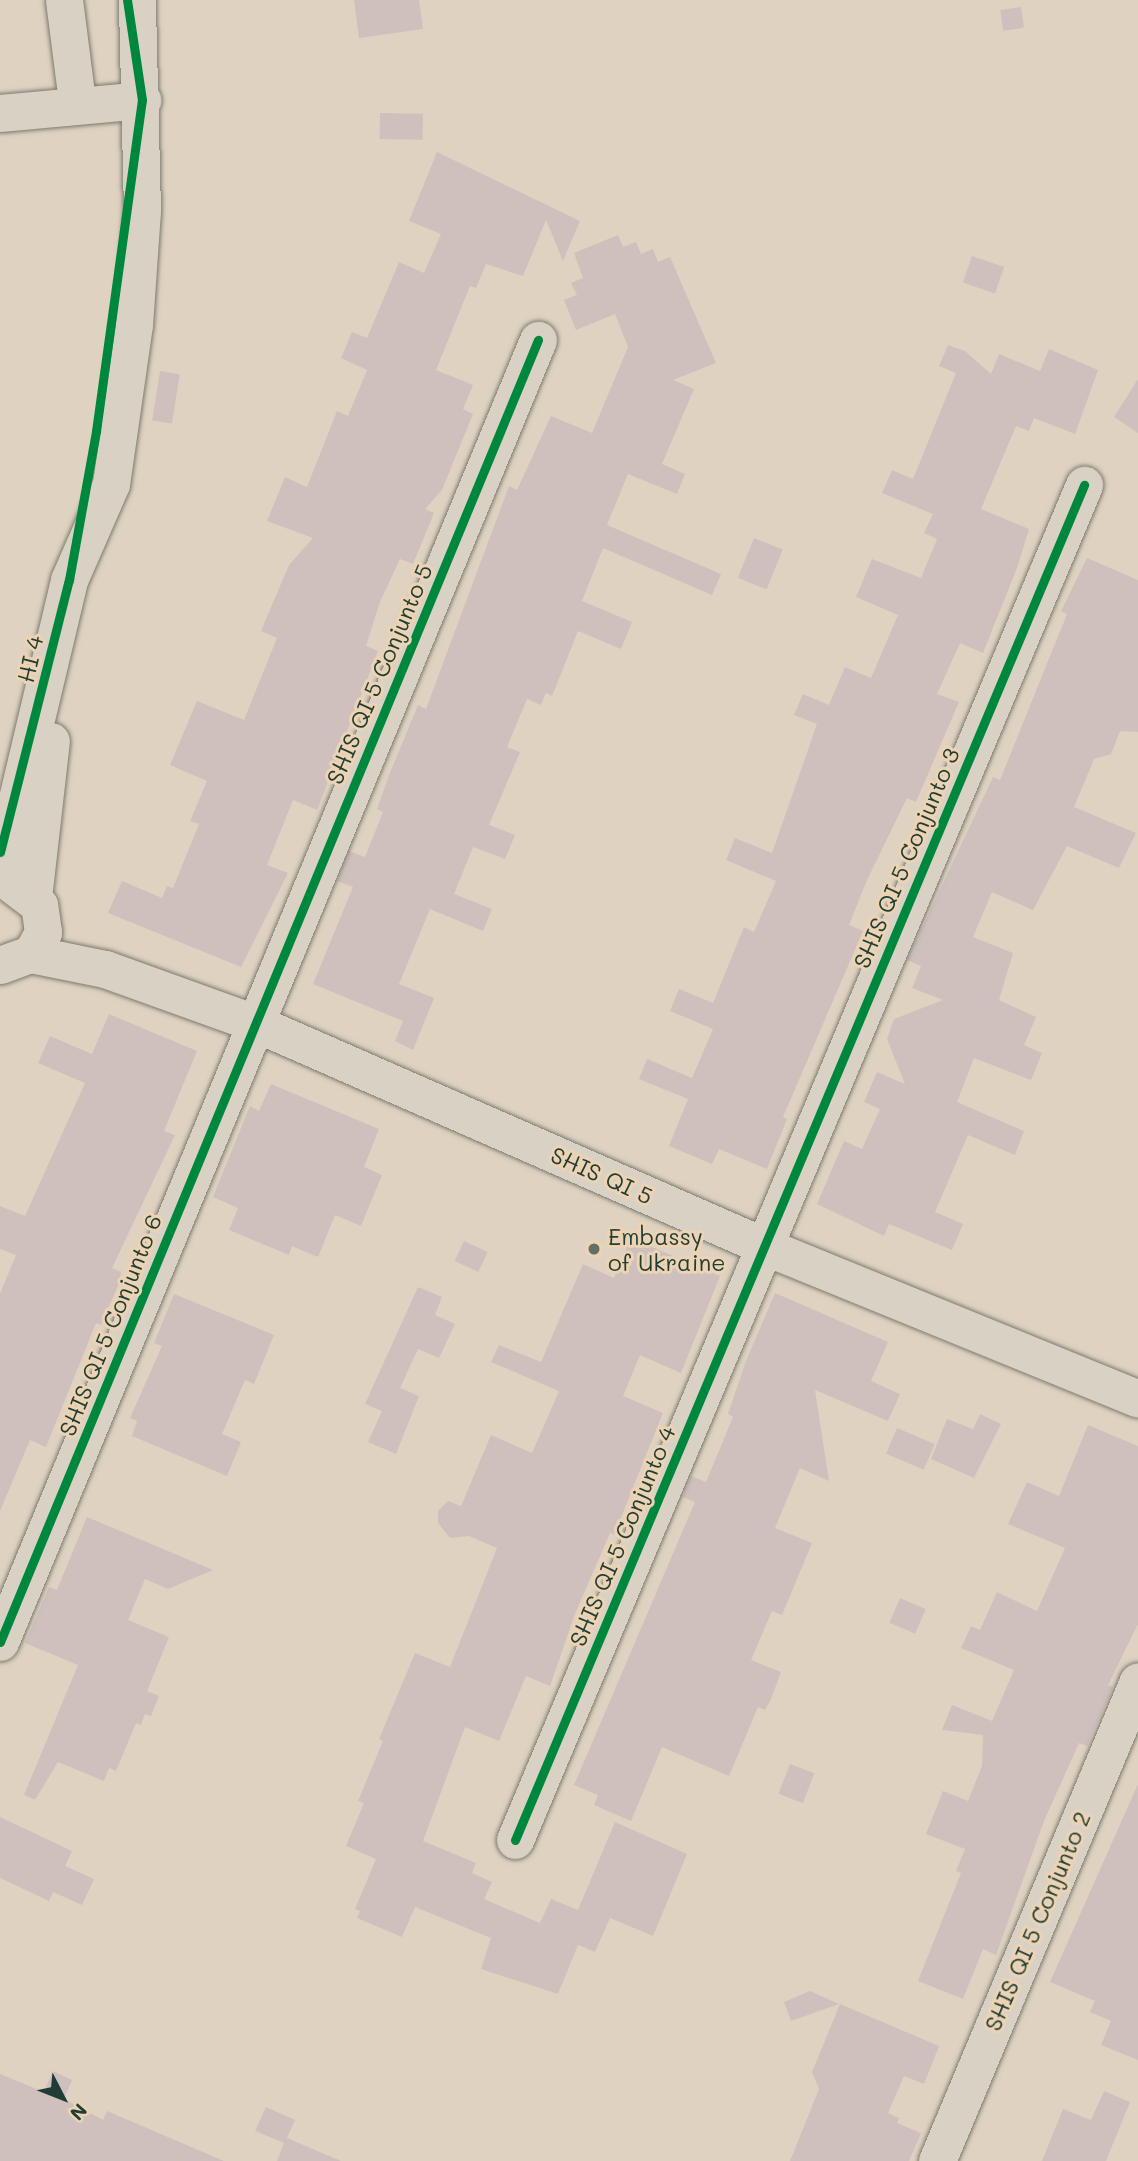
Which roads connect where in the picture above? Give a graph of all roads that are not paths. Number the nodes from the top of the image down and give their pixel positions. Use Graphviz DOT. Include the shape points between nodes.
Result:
graph roads {
  1 [pos="64,0"];
  2 [pos="137,0"];
  3 [pos="142,100"];
  4 [pos="77,102"];
  5 [pos="0,113"];
  6 [pos="538,340"];
  7 [pos="1084,485"];
  8 [pos="69,580"];
  9 [pos="0,870"];
  10 [pos="16,938"];
  11 [pos="255,1023"];
  12 [pos="764,1246"];
  13 [pos="1138,1399"];
  14 [pos="0,1642"];
  15 [pos="1138,1681"];
  16 [pos="515,1840"];
  17 [pos="937,2161"];
  1 -- 4 [label="street"];
  2 -- 3 [label="street, HI 4"];
  3 -- 4 [label="street"];
  3 -- 8 [label="street, HI 4" via="134,325 111,484"];
  4 -- 5 [label="street"];
  6 -- 11 [label="street, SHIS QI 5 Conjunto 5"];
  7 -- 12 [label="street, SHIS QI 5 Conjunto 3"];
  8 -- 9 [label="street, HI 4"];
  8 -- 10 [label="street, HI 4"];
  10 -- 11 [label="street, SHIS QI 5"];
  11 -- 12 [label="street, SHIS QI 5"];
  11 -- 14 [label="street, SHIS QI 5 Conjunto 6"];
  12 -- 13 [label="street, SHIS QI 5"];
  12 -- 16 [label="street, SHIS QI 5 Conjunto 4"];
  15 -- 17 [label="street, SHIS QI 5 Conjunto 2"];
}
